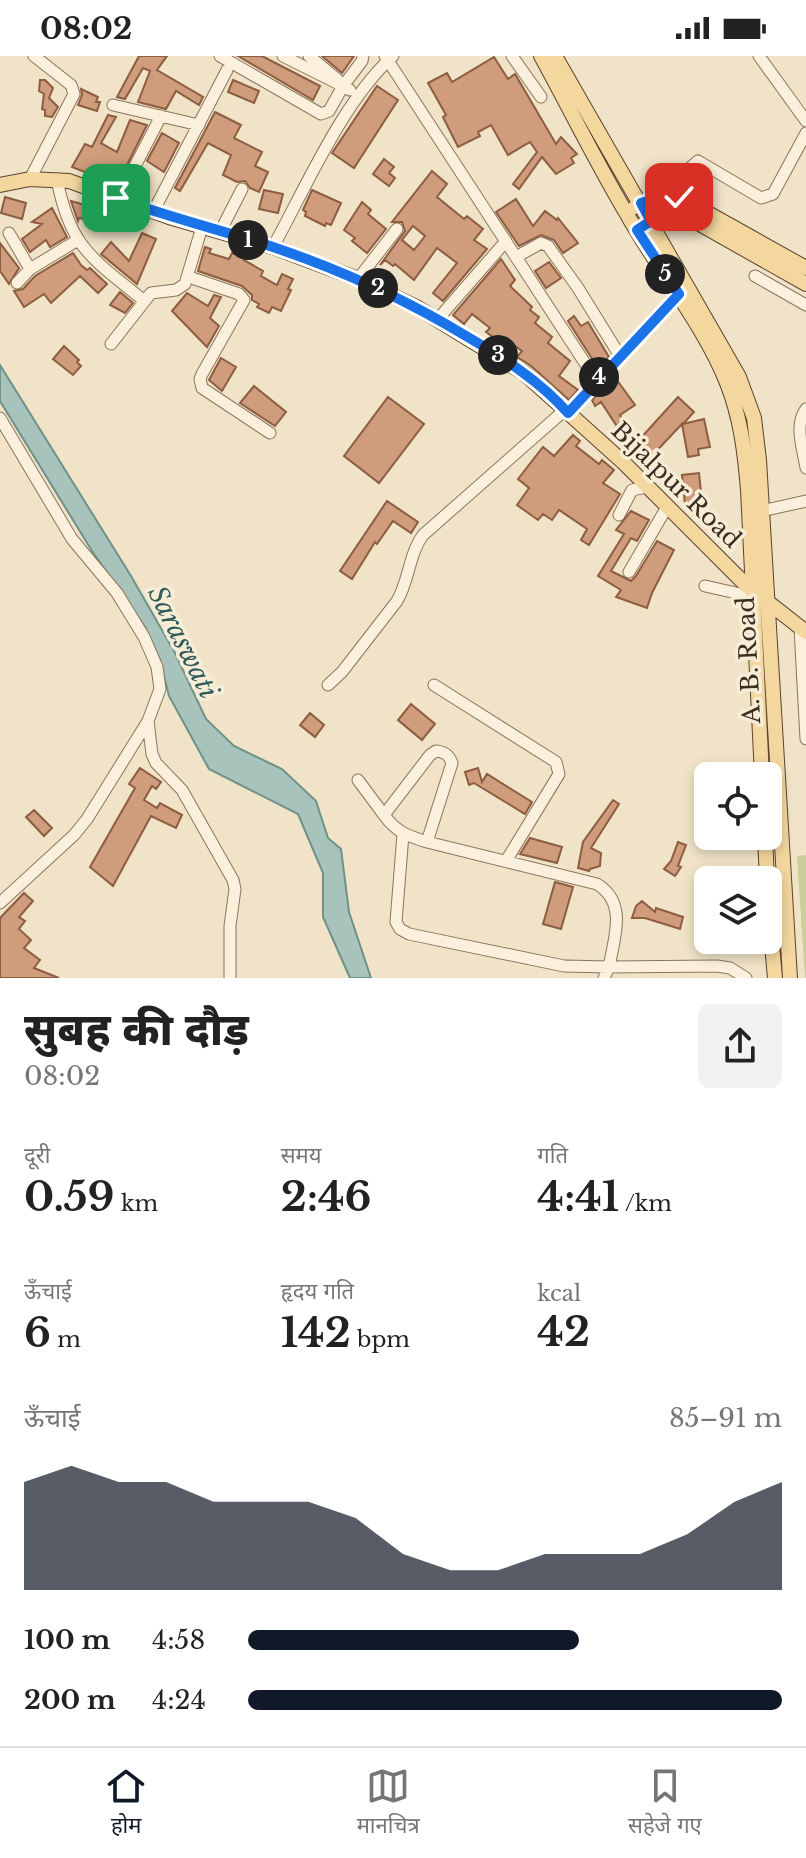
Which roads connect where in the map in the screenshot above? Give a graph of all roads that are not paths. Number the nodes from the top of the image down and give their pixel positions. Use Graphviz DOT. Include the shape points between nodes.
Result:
graph roads {
  1 [pos="36,56"];
  2 [pos="283,56"];
  3 [pos="309,56"];
  4 [pos="363,56"];
  5 [pos="512,56"];
  6 [pos="541,56"];
  7 [pos="555,56"];
  8 [pos="759,56"];
  9 [pos="389,58"];
  10 [pos="225,60"];
  11 [pos="352,91"];
  12 [pos="541,97"];
  13 [pos="113,105"];
  14 [pos="161,116"];
  15 [pos="806,121"];
  16 [pos="199,125"];
  17 [pos="806,133"];
  18 [pos="134,168"];
  19 [pos="30,179"];
  20 [pos="57,179"];
  21 [pos="0,185"];
  22 [pos="242,189"];
  23 [pos="679,197"];
  24 [pos="641,203"];
  25 [pos="153,212"];
  26 [pos="626,213"];
  27 [pos="651,221"];
  28 [pos="202,227"];
  29 [pos="397,229"];
  30 [pos="637,230"];
  31 [pos="220,232"];
  32 [pos="9,233"];
  33 [pos="78,240"];
  34 [pos="506,241"];
  35 [pos="273,247"];
  36 [pos="756,247"];
  37 [pos="516,257"];
  38 [pos="806,268"];
  39 [pos="30,269"];
  40 [pos="755,276"];
  41 [pos="189,277"];
  42 [pos="358,279"];
  43 [pos="17,283"];
  44 [pos="806,284"];
  45 [pos="679,294"];
  46 [pos="143,300"];
  47 [pos="806,305"];
  48 [pos="438,319"];
  49 [pos="111,344"];
  50 [pos="620,356"];
  51 [pos="596,380"];
  52 [pos="806,409"];
  53 [pos="567,411"];
  54 [pos="0,418"];
  55 [pos="270,433"];
  56 [pos="806,468"];
  57 [pos="647,487"];
  58 [pos="806,501"];
  59 [pos="667,507"];
  60 [pos="762,511"];
  61 [pos="619,515"];
  62 [pos="629,572"];
  63 [pos="705,586"];
  64 [pos="754,594"];
  65 [pos="769,604"];
  66 [pos="803,630"];
  67 [pos="804,653"];
  68 [pos="328,685"];
  69 [pos="434,685"];
  70 [pos="148,721"];
  71 [pos="806,739"];
  72 [pos="761,762"];
  73 [pos="358,780"];
  74 [pos="384,815"];
  75 [pos="403,834"];
  76 [pos="427,842"];
  77 [pos="506,861"];
  78 [pos="0,903"];
  79 [pos="773,954"];
  80 [pos="607,973"];
  81 [pos="230,978"];
  82 [pos="746,978"];
  83 [pos="775,978"];
  84 [pos="790,978"];
  1 -- 19 [label="street" via="71,85 74,94"];
  2 -- 11 [label="street"];
  3 -- 11 [label="street"];
  4 -- 11 [label="street"];
  5 -- 12 [label="street"];
  6 -- 26 [label="main road, A. B. Road"];
  7 -- 24 [label="main road"];
  8 -- 15 [label="street"];
  9 -- 11 [label="street"];
  9 -- 34 [label="street"];
  10 -- 11 [label="street" via="321,114"];
  10 -- 16 [label="street"];
  11 -- 35 [label="street"];
  13 -- 14 [label="street"];
  14 -- 16 [label="street"];
  14 -- 18 [label="street"];
  16 -- 25 [label="street"];
  17 -- 23 [label="street" via="773,194 756,195 698,161"];
  19 -- 20 [label="main road, Bijalpur Road"];
  19 -- 21 [label="main road, Bijalpur Road"];
  20 -- 25 [label="main road, Bijalpur Road"];
  20 -- 33 [label="street" via="64,215"];
  22 -- 31 [label="street"];
  23 -- 24 [label="main road"];
  23 -- 36 [label="main road"];
  24 -- 26 [label="main road"];
  24 -- 27 [label="main road, A. B. Road"];
  25 -- 28 [label="main road, Bijalpur Road"];
  26 -- 30 [label="main road, A. B. Road"];
  27 -- 30 [label="main road"];
  27 -- 36 [label="main road" via="682,214"];
  27 -- 60 [label="main road, A. B. Road" via="748,397"];
  28 -- 31 [label="main road, Bijalpur Road"];
  28 -- 41 [label="street"];
  29 -- 42 [label="street"];
  30 -- 45 [label="main road, A. B. Road"];
  31 -- 35 [label="main road, Bijalpur Road"];
  32 -- 39 [label="street"];
  33 -- 39 [label="street"];
  33 -- 46 [label="street" via="89,256"];
  34 -- 37 [label="street"];
  34 -- 48 [label="street"];
  35 -- 42 [label="main road, Bijalpur Road"];
  36 -- 38 [label="main road"];
  36 -- 44 [label="main road"];
  37 -- 50 [label="street" via="541,243 548,246"];
  37 -- 51 [label="street"];
  39 -- 43 [label="street"];
  40 -- 47 [label="street"];
  41 -- 46 [label="street" via="181,289 156,291"];
  41 -- 55 [label="street" via="244,300 202,374 202,388"];
  42 -- 48 [label="main road, Bijalpur Road"];
  45 -- 50 [label="street"];
  45 -- 64 [label="main road, A. B. Road" via="736,408 744,446"];
  46 -- 49 [label="street"];
  48 -- 53 [label="main road, Bijalpur Road" via="524,373"];
  50 -- 51 [label="street"];
  51 -- 53 [label="street"];
  52 -- 56 [label="street" via="800,420"];
  53 -- 57 [label="main road, Bijalpur Road"];
  53 -- 68 [label="street" via="423,535 397,601"];
  54 -- 70 [label="street" via="72,539 117,593 144,637 160,689"];
  57 -- 59 [label="main road, Bijalpur Road"];
  57 -- 61 [label="street" via="632,490"];
  58 -- 60 [label="street"];
  59 -- 62 [label="street"];
  59 -- 64 [label="main road, Bijalpur Road"];
  60 -- 65 [label="main road, A. B. Road"];
  63 -- 64 [label="street"];
  64 -- 65 [label="main road, Bijalpur Road"];
  64 -- 72 [label="main road, A. B. Road"];
  65 -- 66 [label="main road, Bijalpur Road"];
  65 -- 84 [label="main road, A. B. Road"];
  66 -- 67 [label="street"];
  67 -- 71 [label="street"];
  69 -- 77 [label="street" via="560,768"];
  70 -- 78 [label="street" via="74,835"];
  70 -- 81 [label="street" via="156,763 182,790 233,880"];
  73 -- 74 [label="street"];
  74 -- 75 [label="street"];
  74 -- 76 [label="street" via="430,755 445,752 452,763"];
  75 -- 76 [label="street"];
  75 -- 80 [label="street" via="396,922 400,929"];
  76 -- 77 [label="street"];
  77 -- 80 [label="street" via="607,890 617,918"];
  79 -- 83 [label="main road"];
  80 -- 82 [label="street" via="717,966"];
}
